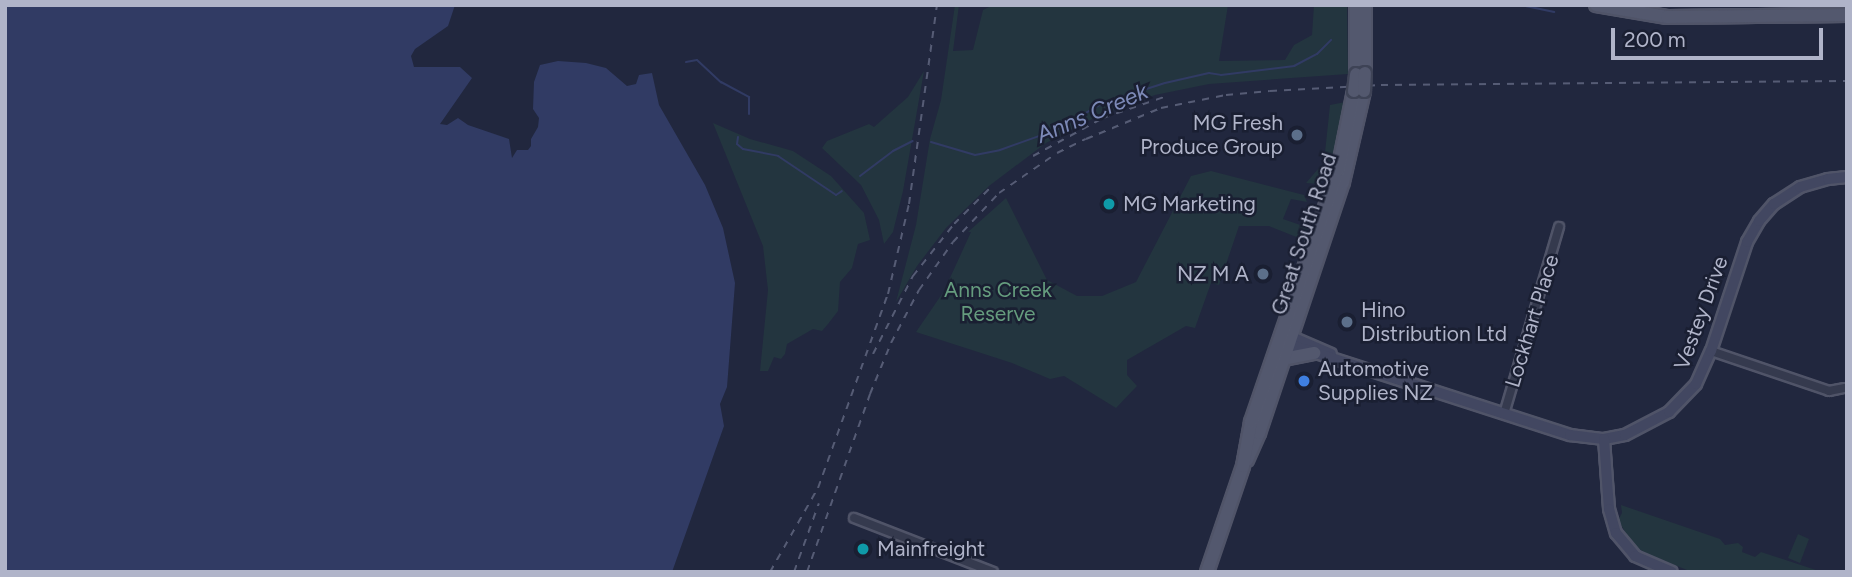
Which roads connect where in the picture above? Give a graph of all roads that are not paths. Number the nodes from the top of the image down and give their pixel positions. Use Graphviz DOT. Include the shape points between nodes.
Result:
graph roads {
  1 [pos="1356,5"];
  2 [pos="1365,5"];
  3 [pos="1596,5"];
  4 [pos="1847,15"];
  5 [pos="1361,74"];
  6 [pos="1847,177"];
  7 [pos="1559,227"];
  8 [pos="1284,338"];
  9 [pos="1711,351"];
  10 [pos="1314,353"];
  11 [pos="1336,357"];
  12 [pos="1283,359"];
  13 [pos="1845,388"];
  14 [pos="1504,414"];
  15 [pos="1604,439"];
  16 [pos="1243,467"];
  17 [pos="854,518"];
  18 [pos="993,572"];
  19 [pos="1207,572"];
  20 [pos="1672,572"];
  1 -- 5 [label="main road, Great South Road"];
  2 -- 5 [label="main road, Great South Road"];
  3 -- 4 [label="main road" via="1680,18"];
  5 -- 8 [label="main road, Great South Road, bridge" via="1346,172"];
  6 -- 9 [label="street, Vestey Drive" via="1800,187 1774,204 1759,221 1747,242"];
  7 -- 14 [label="street, Lockhart Place"];
  8 -- 10 [label="street, Vestey Drive"];
  8 -- 11 [label="street, Vestey Drive" via="1325,349"];
  8 -- 12 [label="main road, Great South Road"];
  8 -- 16 [label="main road, Great South Road" via="1251,422"];
  9 -- 13 [label="street" via="1829,391"];
  9 -- 15 [label="street, Vestey Drive" via="1696,384 1669,412 1633,432"];
  10 -- 11 [label="street, Vestey Drive"];
  10 -- 12 [label="main road"];
  11 -- 14 [label="street, Vestey Drive"];
  12 -- 16 [label="main road, Great South Road"];
  14 -- 15 [label="street, Vestey Drive" via="1570,435"];
  15 -- 20 [label="street" via="1609,509 1616,533 1635,556"];
  16 -- 19 [label="main road, Great South Road"];
  17 -- 18 [label="street"];
}
